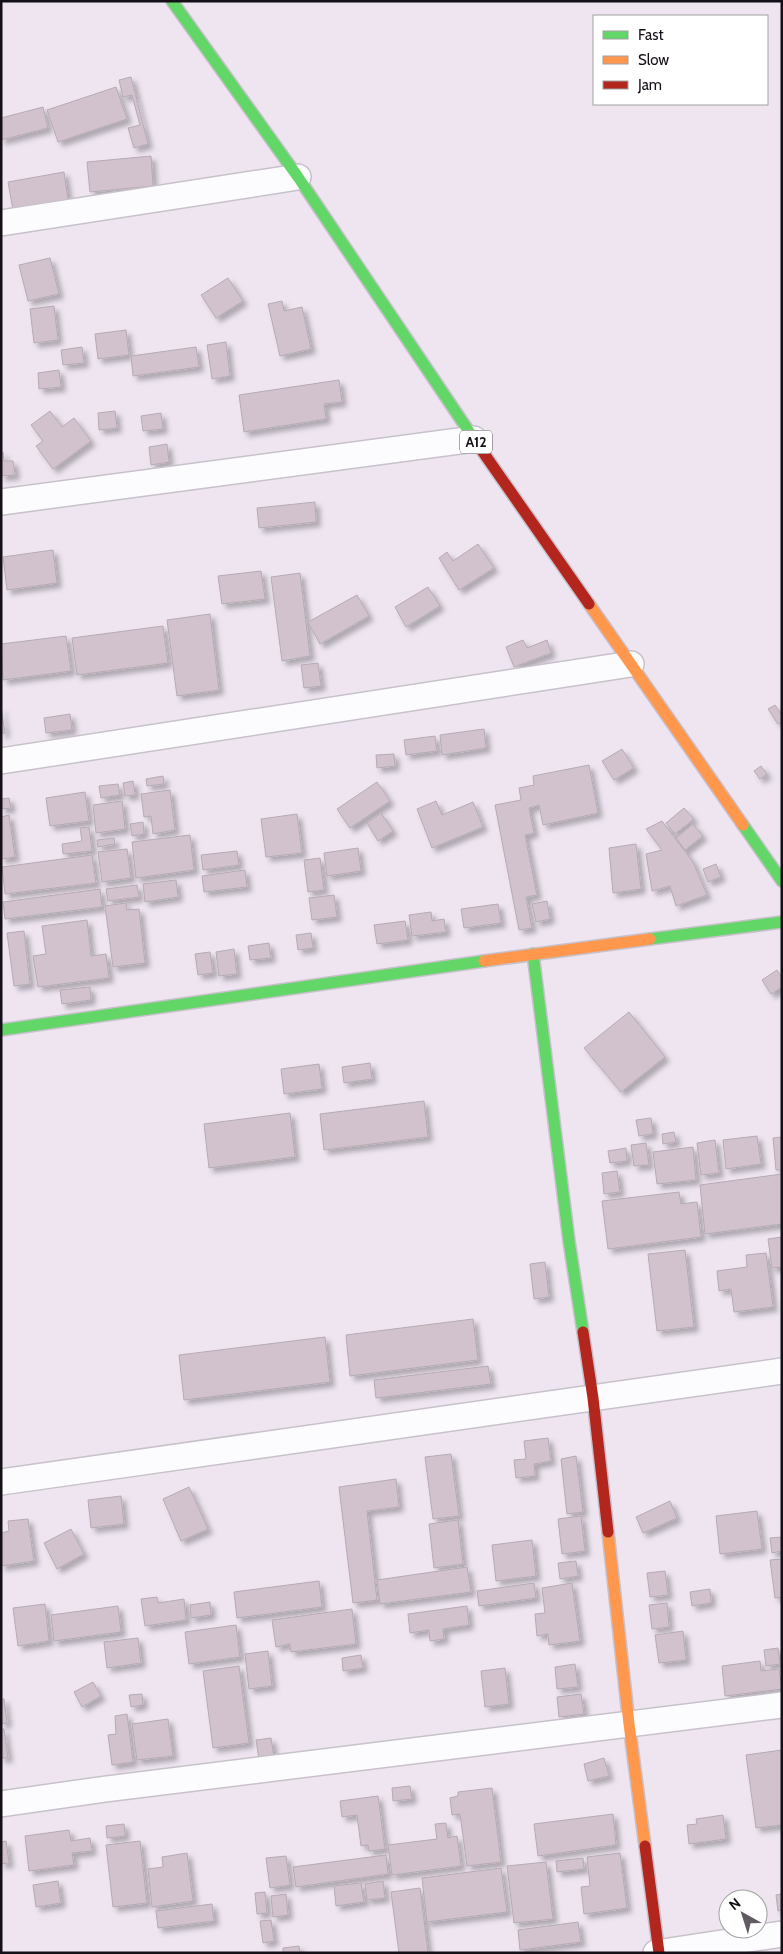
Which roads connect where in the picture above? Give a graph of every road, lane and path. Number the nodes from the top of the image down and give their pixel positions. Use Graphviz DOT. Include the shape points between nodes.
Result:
graph roads {
  1 [pos="172,1"];
  2 [pos="298,178"];
  3 [pos="1,223"];
  4 [pos="474,438"];
  5 [pos="1,502"];
  6 [pos="631,664"];
  7 [pos="1,761"];
  8 [pos="782,881"];
  9 [pos="782,922"];
  10 [pos="533,954"];
  11 [pos="1,1030"];
  12 [pos="782,1371"];
  13 [pos="593,1398"];
  14 [pos="1,1482"];
  15 [pos="782,1705"];
  16 [pos="629,1724"];
  17 [pos="1,1804"];
  18 [pos="782,1934"];
  19 [pos="658,1953"];
  1 -- 2 [label="street, A12"];
  2 -- 3 [label="street"];
  2 -- 4 [label="street, A12"];
  4 -- 5 [label="street"];
  4 -- 6 [label="street, A12"];
  6 -- 7 [label="street"];
  6 -- 8 [label="street, A12"];
  9 -- 10 [label="street"];
  10 -- 11 [label="street"];
  10 -- 13 [label="street" via="569,1241"];
  12 -- 13 [label="street"];
  13 -- 14 [label="street"];
  13 -- 16 [label="street"];
  15 -- 16 [label="street"];
  16 -- 17 [label="street"];
  16 -- 19 [label="street"];
  18 -- 19 [label="street"];
}
